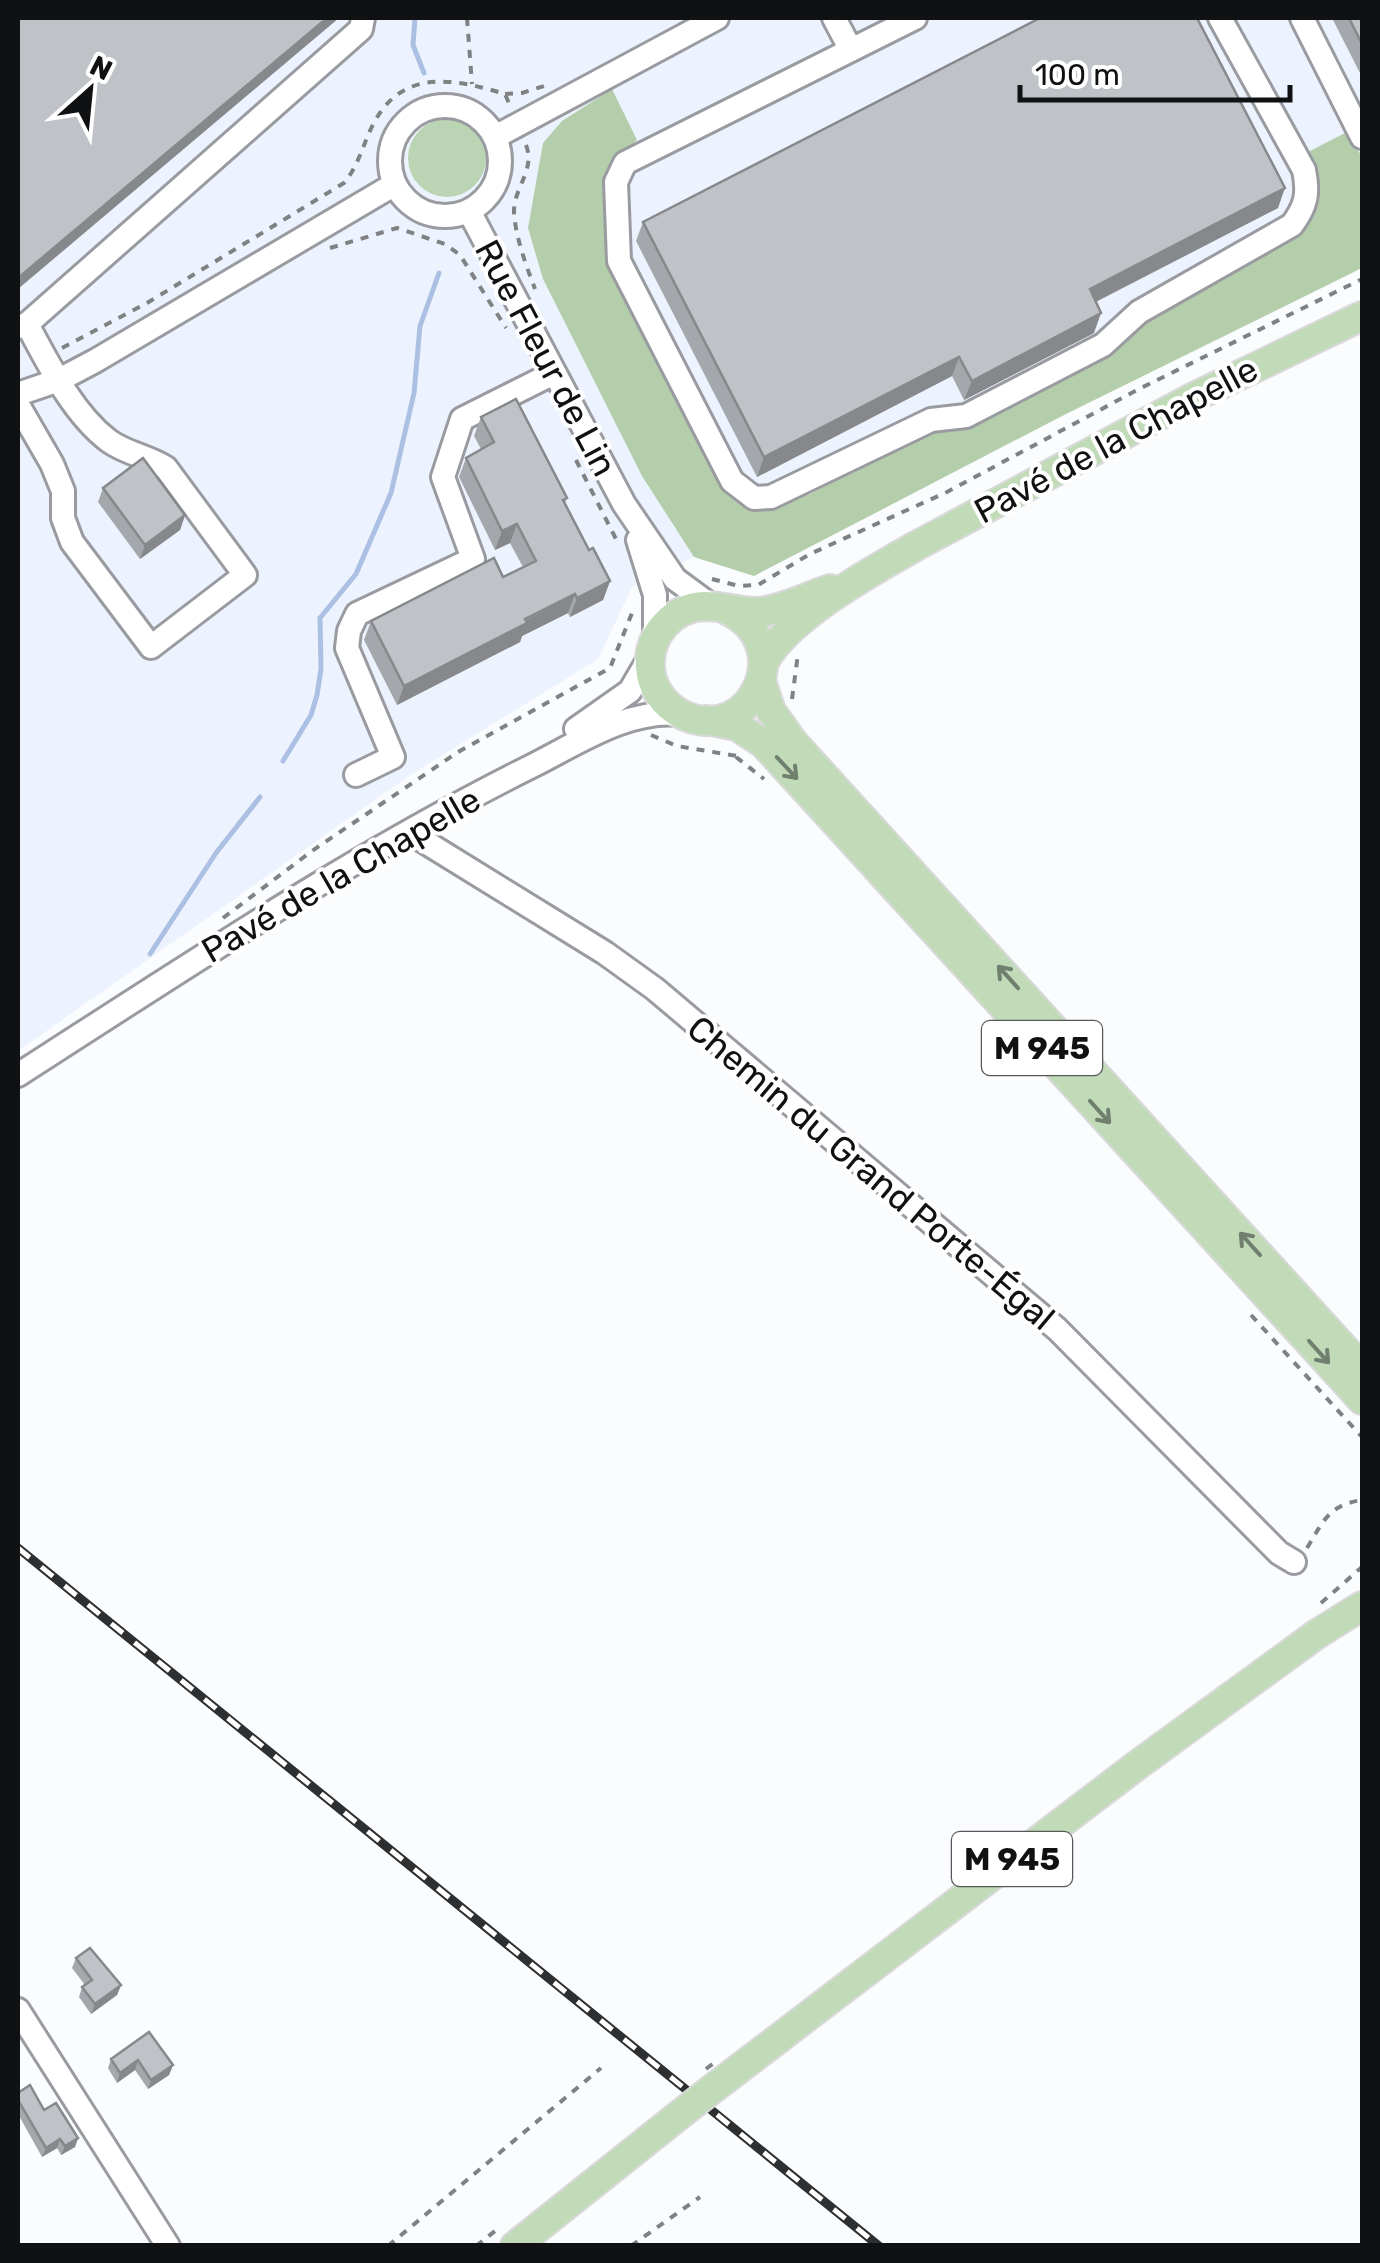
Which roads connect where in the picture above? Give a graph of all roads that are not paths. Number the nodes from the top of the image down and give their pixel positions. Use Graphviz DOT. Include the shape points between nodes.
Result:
graph roads {
  1 [pos="363,18"];
  2 [pos="716,18"];
  3 [pos="834,18"];
  4 [pos="915,18"];
  5 [pos="1220,18"];
  6 [pos="1302,18"];
  7 [pos="877,26"];
  8 [pos="851,50"];
  9 [pos="496,137"];
  10 [pos="1362,137"];
  11 [pos="395,184"];
  12 [pos="469,211"];
  13 [pos="1362,316"];
  14 [pos="22,325"];
  15 [pos="554,373"];
  16 [pos="60,380"];
  17 [pos="18,394"];
  18 [pos="18,406"];
  19 [pos="624,504"];
  20 [pos="873,570"];
  21 [pos="720,608"];
  22 [pos="652,649"];
  23 [pos="762,671"];
  24 [pos="693,717"];
  25 [pos="356,774"];
  26 [pos="472,796"];
  27 [pos="409,832"];
  28 [pos="18,1075"];
  29 [pos="1362,1368"];
  30 [pos="1362,1400"];
  31 [pos="1294,1562"];
  32 [pos="1362,1595"];
  33 [pos="1362,1606"];
  34 [pos="1314,1623"];
  35 [pos="18,2010"];
  36 [pos="168,2246"];
  37 [pos="515,2246"];
  1 -- 14 [label="street" via="361,29"];
  2 -- 9 [label="street"];
  3 -- 8 [label="street"];
  4 -- 7 [label="street"];
  5 -- 8 [label="street" via="1304,170 1305,208 1292,225 1139,312 1103,345 966,416 931,420 771,497 754,498 732,480 620,262 616,182 625,163"];
  6 -- 10 [label="street"];
  7 -- 8 [label="street"];
  9 -- 11 [label="street" via="468,110 430,107 413,115 391,146"];
  9 -- 12 [label="street" via="500,171 494,187"];
  11 -- 12 [label="street" via="418,209 452,216"];
  11 -- 16 [label="street"];
  12 -- 15 [label="street, Rue Fleur de Lin"];
  13 -- 20 [label="main road, Pavé de la Chapelle" via="1175,407"];
  14 -- 16 [label="street"];
  15 -- 19 [label="street, Rue Fleur de Lin"];
  15 -- 25 [label="street" via="462,419 443,477 473,558 357,614 347,648 393,756"];
  16 -- 17 [label="street"];
  16 -- 18 [label="street" via="112,444 166,468 245,575 151,647 72,542 63,491"];
  19 -- 21 [label="street, Rue Fleur de Lin" via="675,579"];
  19 -- 22 [label="street, Rue Fleur de Lin" via="655,595"];
  20 -- 21 [label="main road, Pavé de la Chapelle" via="768,610"];
  20 -- 23 [label="main road, Pavé de la Chapelle" via="790,630"];
  21 -- 22 [label="main road, Pavé de la Chapelle" via="678,614"];
  21 -- 23 [label="main road" via="753,630"];
  22 -- 24 [label="main road" via="656,690"];
  22 -- 26 [label="street" via="638,682 618,702"];
  23 -- 24 [label="main road, Pavé de la Chapelle" via="752,698 737,712"];
  29 -- 23 [label="main road, M 945, one-way" via="793,742 771,712"];
  24 -- 26 [label="street, Pavé de la Chapelle" via="656,713 611,726"];
  24 -- 30 [label="main road, M 945, one-way" via="737,726 764,744"];
  26 -- 27 [label="street, Pavé de la Chapelle"];
  27 -- 28 [label="street, Pavé de la Chapelle"];
  27 -- 31 [label="street, Chemin du Grand Porte-Égal" via="655,990 1057,1330"];
  32 -- 34 [label="main road, M 945"];
  33 -- 34 [label="main road, M 945"];
  34 -- 37 [label="main road, M 945, bridge"];
  35 -- 36 [label="street"];
}
